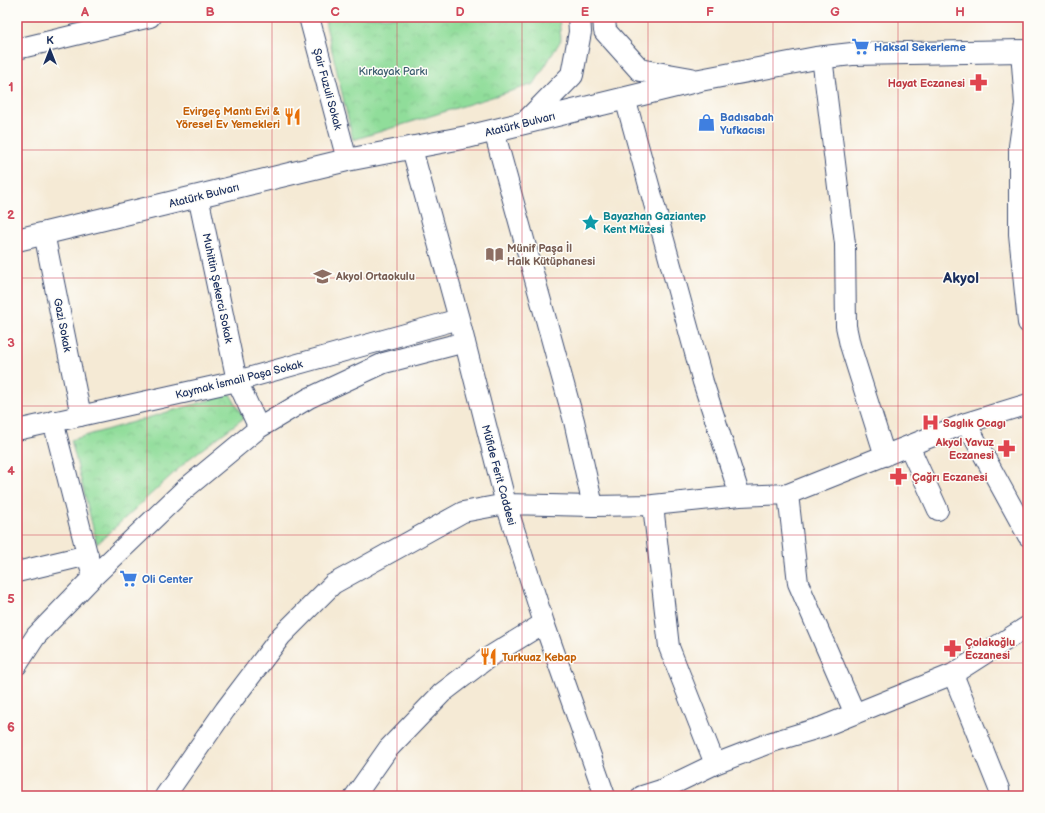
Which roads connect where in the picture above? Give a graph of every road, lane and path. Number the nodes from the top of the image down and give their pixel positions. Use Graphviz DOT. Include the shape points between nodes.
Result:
graph roads {
  1 [pos="150,17"];
  2 [pos="309,17"];
  3 [pos="579,17"];
  4 [pos="604,17"];
  5 [pos="17,49"];
  6 [pos="1025,51"];
  7 [pos="822,57"];
  8 [pos="700,80"];
  9 [pos="625,98"];
  10 [pos="1026,105"];
  11 [pos="526,122"];
  12 [pos="494,131"];
  13 [pos="412,149"];
  14 [pos="347,160"];
  15 [pos="198,196"];
  16 [pos="44,233"];
  17 [pos="17,240"];
  18 [pos="459,319"];
  19 [pos="1028,323"];
  20 [pos="464,342"];
  21 [pos="237,381"];
  22 [pos="1028,404"];
  23 [pos="81,416"];
  24 [pos="53,421"];
  25 [pos="966,424"];
  26 [pos="259,428"];
  27 [pos="17,430"];
  28 [pos="909,446"];
  29 [pos="885,456"];
  30 [pos="788,494"];
  31 [pos="740,496"];
  32 [pos="506,504"];
  33 [pos="653,504"];
  34 [pos="593,506"];
  35 [pos="938,510"];
  36 [pos="1028,536"];
  37 [pos="88,555"];
  38 [pos="17,572"];
  39 [pos="93,577"];
  40 [pos="544,623"];
  41 [pos="1028,626"];
  42 [pos="17,665"];
  43 [pos="953,674"];
  44 [pos="855,714"];
  45 [pos="715,764"];
  46 [pos="165,796"];
  47 [pos="355,796"];
  48 [pos="605,796"];
  49 [pos="642,796"];
  50 [pos="1000,796"];
  1 -- 5 [label="street"];
  2 -- 14 [label="street, Şair Fuzuli Sokak"];
  3 -- 11 [label="main road" via="580,32 572,75"];
  4 -- 8 [label="main road" via="605,31 640,70"];
  6 -- 7 [label="main road, Atatürk Bulvarı" via="852,54"];
  6 -- 10 [label="street"];
  7 -- 8 [label="main road, Atatürk Bulvarı"];
  7 -- 29 [label="street" via="845,244 846,326"];
  8 -- 9 [label="main road, Atatürk Bulvarı"];
  9 -- 11 [label="main road, Atatürk Bulvarı"];
  9 -- 31 [label="street" via="699,368"];
  10 -- 19 [label="street" via="1018,166 1019,234"];
  11 -- 12 [label="main road, Atatürk Bulvarı"];
  12 -- 13 [label="main road, Atatürk Bulvarı"];
  12 -- 34 [label="street" via="574,421"];
  13 -- 14 [label="main road, Atatürk Bulvarı"];
  13 -- 18 [label="street, Müfide Ferit Caddesi"];
  14 -- 15 [label="main road, Atatürk Bulvarı"];
  15 -- 16 [label="main road, Atatürk Bulvarı"];
  15 -- 21 [label="street, Muhittin Şekerci Sokak"];
  16 -- 17 [label="main road, Atatürk Bulvarı"];
  16 -- 23 [label="street, Gazi Sokak"];
  18 -- 20 [label="street, Müfide Ferit Caddesi"];
  18 -- 21 [label="street, Kaymak İsmail Paşa Sokak"];
  20 -- 26 [label="street" via="384,363 309,398"];
  20 -- 32 [label="street, Müfide Ferit Caddesi"];
  21 -- 23 [label="street, Kaymak İsmail Paşa Sokak"];
  21 -- 26 [label="street, Muhittin Şekerci Sokak"];
  22 -- 25 [label="street"];
  23 -- 24 [label="street, Kaymak İsmail Paşa Sokak"];
  24 -- 27 [label="street, Kaymak İsmail Paşa Sokak"];
  24 -- 37 [label="street"];
  25 -- 28 [label="street"];
  25 -- 36 [label="street"];
  26 -- 39 [label="street" via="185,489"];
  28 -- 29 [label="street"];
  28 -- 35 [label="street"];
  29 -- 30 [label="street"];
  30 -- 31 [label="street"];
  30 -- 44 [label="street" via="798,582"];
  31 -- 33 [label="street"];
  32 -- 34 [label="street"];
  32 -- 40 [label="street, Müfide Ferit Caddesi"];
  32 -- 46 [label="street" via="462,512 333,584 281,636"];
  33 -- 34 [label="street"];
  33 -- 45 [label="street" via="670,647"];
  37 -- 38 [label="street"];
  37 -- 39 [label="street"];
  39 -- 42 [label="street" via="36,636"];
  40 -- 47 [label="street" via="489,657 442,694 388,749"];
  40 -- 48 [label="street, Müfide Ferit Caddesi"];
  41 -- 43 [label="street"];
  43 -- 44 [label="street"];
  43 -- 50 [label="street"];
  44 -- 45 [label="street"];
  45 -- 49 [label="street"];
}
